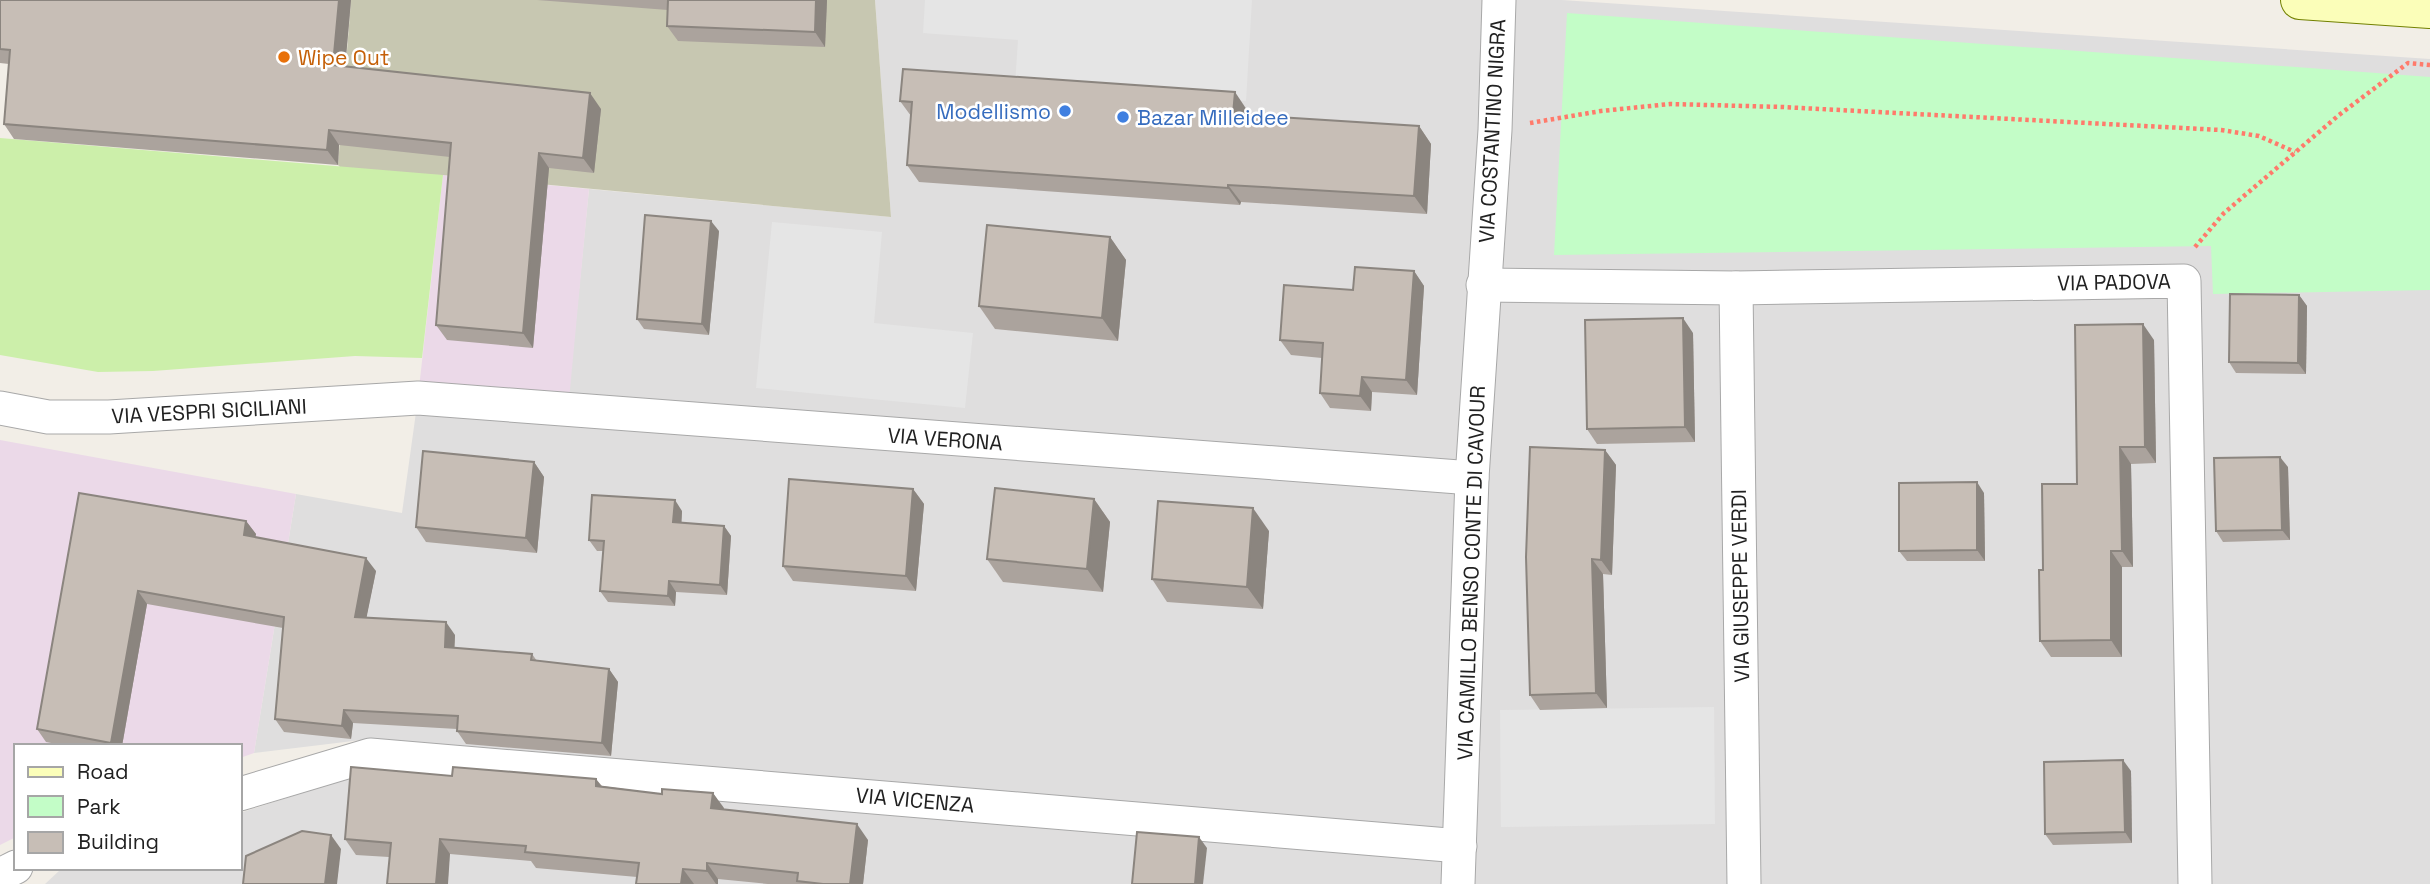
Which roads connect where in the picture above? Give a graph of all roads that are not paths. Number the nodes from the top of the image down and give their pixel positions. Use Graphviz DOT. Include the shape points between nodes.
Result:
graph roads {
  1 [pos="1499,0"];
  2 [pos="2300,0"];
  3 [pos="2430,9"];
  4 [pos="1483,274"];
  5 [pos="1736,288"];
  6 [pos="418,398"];
  7 [pos="0,408"];
  8 [pos="1472,478"];
  9 [pos="242,793"];
  10 [pos="1460,846"];
  11 [pos="1458,884"];
  12 [pos="1744,884"];
  13 [pos="2194,884"];
  1 -- 4 [label="street, VIA COSTANTINO NIGRA" via="1495,130"];
  2 -- 3 [label="main road"];
  4 -- 5 [label="street, VIA PADOVA"];
  4 -- 8 [label="street, VIA CAMILLO BENSO CONTE DI CAVOUR"];
  5 -- 12 [label="street, VIA GIUSEPPE VERDI"];
  5 -- 13 [label="street, VIA PADOVA" via="2184,281"];
  6 -- 7 [label="street, VIA VESPRI SICILIANI" via="109,417 48,417"];
  6 -- 8 [label="street, VIA VERONA"];
  8 -- 10 [label="street, VIA CAMILLO BENSO CONTE DI CAVOUR"];
  9 -- 10 [label="street, VIA VICENZA" via="370,755"];
  10 -- 11 [label="street, VIA CAMILLO BENSO CONTE DI CAVOUR"];
}
